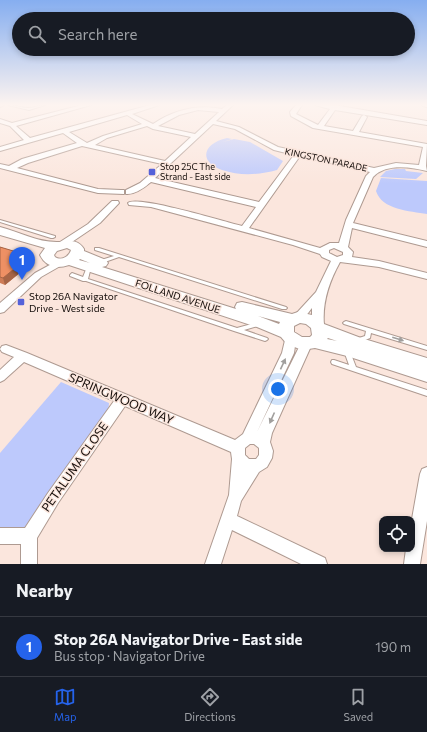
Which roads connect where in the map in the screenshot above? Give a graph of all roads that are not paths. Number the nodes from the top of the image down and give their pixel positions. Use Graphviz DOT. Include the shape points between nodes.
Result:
graph roads {
  1 [pos="19,131"];
  2 [pos="63,131"];
  3 [pos="64,131"];
  4 [pos="126,131"];
  5 [pos="176,131"];
  6 [pos="201,131"];
  7 [pos="243,131"];
  8 [pos="345,131"];
  9 [pos="355,133"];
  10 [pos="196,136"];
  11 [pos="29,141"];
  12 [pos="84,145"];
  13 [pos="427,146"];
  14 [pos="0,149"];
  15 [pos="298,154"];
  16 [pos="166,163"];
  17 [pos="0,166"];
  18 [pos="424,168"];
  19 [pos="9,169"];
  20 [pos="374,171"];
  21 [pos="149,179"];
  22 [pos="126,199"];
  23 [pos="260,205"];
  24 [pos="0,221"];
  25 [pos="349,225"];
  26 [pos="91,227"];
  27 [pos="244,229"];
  28 [pos="0,231"];
  29 [pos="33,236"];
  30 [pos="0,239"];
  31 [pos="427,244"];
  32 [pos="61,251"];
  33 [pos="335,252"];
  34 [pos="118,256"];
  35 [pos="92,265"];
  36 [pos="72,276"];
  37 [pos="427,276"];
  38 [pos="319,294"];
  39 [pos="0,309"];
  40 [pos="259,311"];
  41 [pos="290,323"];
  42 [pos="346,323"];
  43 [pos="236,330"];
  44 [pos="369,330"];
  45 [pos="315,335"];
  46 [pos="265,339"];
  47 [pos="351,346"];
  48 [pos="427,348"];
  49 [pos="6,349"];
  50 [pos="23,356"];
  51 [pos="334,362"];
  52 [pos="427,365"];
  53 [pos="354,369"];
  54 [pos="427,376"];
  55 [pos="0,377"];
  56 [pos="427,393"];
  57 [pos="123,399"];
  58 [pos="248,438"];
  59 [pos="263,443"];
  60 [pos="238,454"];
  61 [pos="255,466"];
  62 [pos="427,474"];
  63 [pos="235,498"];
  64 [pos="227,519"];
  65 [pos="0,536"];
  66 [pos="29,536"];
  67 [pos="29,564"];
  68 [pos="213,564"];
  69 [pos="319,564"];
  70 [pos="412,564"];
  1 -- 11 [label="street"];
  2 -- 11 [label="street"];
  3 -- 12 [label="street"];
  4 -- 12 [label="street"];
  5 -- 10 [label="street"];
  6 -- 10 [label="street"];
  7 -- 15 [label="street, KINGSTON PARADE" via="276,149"];
  8 -- 9 [label="street"];
  9 -- 13 [label="street"];
  10 -- 16 [label="street"];
  11 -- 14 [label="street"];
  12 -- 16 [label="street"];
  12 -- 19 [label="street" via="25,161"];
  13 -- 18 [label="street"];
  15 -- 20 [label="street, KINGSTON PARADE"];
  15 -- 23 [label="street"];
  16 -- 21 [label="street"];
  17 -- 19 [label="street"];
  18 -- 20 [label="street" via="400,166 384,167"];
  19 -- 22 [label="street"];
  20 -- 25 [label="street"];
  21 -- 22 [label="street"];
  21 -- 23 [label="street"];
  22 -- 26 [label="street"];
  22 -- 27 [label="street"];
  23 -- 27 [label="street"];
  24 -- 29 [label="lane"];
  25 -- 31 [label="street"];
  25 -- 33 [label="street"];
  26 -- 32 [label="street"];
  26 -- 32 [label="street"];
  27 -- 33 [label="street"];
  28 -- 29 [label="street, FOLLAND AVENUE"];
  29 -- 32 [label="street, FOLLAND AVENUE" via="41,244"];
  30 -- 32 [label="street, FOLLAND AVENUE"];
  32 -- 35 [label="street, FOLLAND AVENUE"];
  32 -- 39 [label="street" via="38,276"];
  33 -- 37 [label="street"];
  33 -- 38 [label="street"];
  34 -- 35 [label="lane"];
  34 -- 35 [label="lane"];
  34 -- 40 [label="lane"];
  35 -- 36 [label="lane"];
  35 -- 40 [label="street, FOLLAND AVENUE"];
  35 -- 43 [label="lane"];
  38 -- 41 [label="street"];
  38 -- 45 [label="street"];
  40 -- 41 [label="street, FOLLAND AVENUE"];
  40 -- 41 [label="lane"];
  40 -- 43 [label="lane"];
  41 -- 45 [label="street" via="306,318"];
  41 -- 45 [label="street" via="297,343"];
  58 -- 41 [label="street, one-way" via="288,353"];
  42 -- 44 [label="lane"];
  43 -- 46 [label="lane"];
  44 -- 47 [label="lane" via="368,337"];
  44 -- 48 [label="lane, one-way"];
  45 -- 47 [label="street"];
  45 -- 59 [label="street, one-way" via="265,433"];
  47 -- 52 [label="street"];
  47 -- 53 [label="lane"];
  47 -- 54 [label="street"];
  49 -- 50 [label="street, SPRINGWOOD WAY"];
  50 -- 55 [label="street"];
  50 -- 57 [label="street, SPRINGWOOD WAY"];
  51 -- 53 [label="lane"];
  53 -- 56 [label="lane"];
  57 -- 60 [label="street, SPRINGWOOD WAY"];
  57 -- 66 [label="street, PETALUMA CLOSE"];
  58 -- 59 [label="street"];
  58 -- 60 [label="street" via="241,441"];
  59 -- 61 [label="street" via="267,455 263,462"];
  60 -- 61 [label="street" via="249,465"];
  60 -- 63 [label="street"];
  61 -- 63 [label="street"];
  62 -- 70 [label="street"];
  63 -- 64 [label="street"];
  64 -- 68 [label="street"];
  64 -- 69 [label="street"];
  65 -- 66 [label="street"];
  66 -- 67 [label="street"];
}
